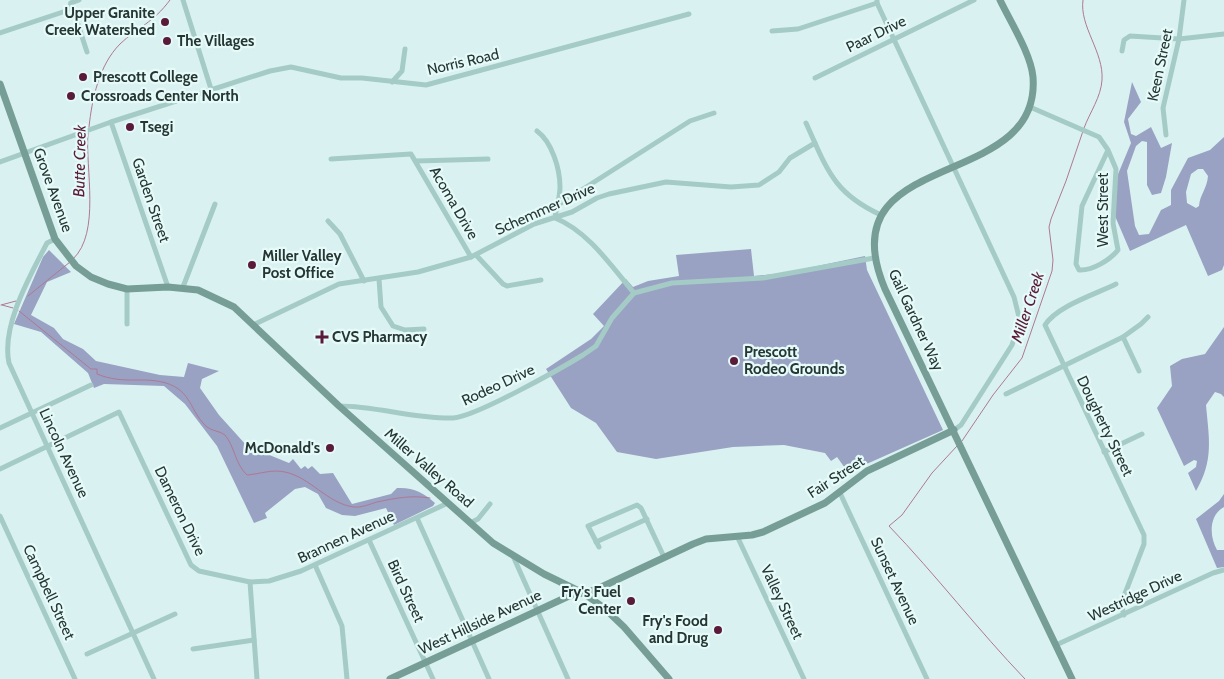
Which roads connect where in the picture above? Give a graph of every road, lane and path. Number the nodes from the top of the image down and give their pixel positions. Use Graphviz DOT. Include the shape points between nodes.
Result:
graph roads {
  1 [pos="79,0"];
  2 [pos="182,0"];
  3 [pos="974,0"];
  4 [pos="1000,0"];
  5 [pos="1184,0"];
  6 [pos="70,1"];
  7 [pos="877,2"];
  8 [pos="688,14"];
  9 [pos="772,31"];
  10 [pos="0,33"];
  11 [pos="1224,34"];
  12 [pos="1180,39"];
  13 [pos="894,40"];
  14 [pos="405,49"];
  15 [pos="1122,51"];
  16 [pos="87,52"];
  17 [pos="815,78"];
  18 [pos="392,82"];
  19 [pos="0,84"];
  20 [pos="211,89"];
  21 [pos="1030,107"];
  22 [pos="714,114"];
  23 [pos="111,122"];
  24 [pos="806,123"];
  25 [pos="537,131"];
  26 [pos="1166,135"];
  27 [pos="815,143"];
  28 [pos="1108,150"];
  29 [pos="24,152"];
  30 [pos="331,159"];
  31 [pos="488,159"];
  32 [pos="416,161"];
  33 [pos="0,162"];
  34 [pos="954,167"];
  35 [pos="215,204"];
  36 [pos="558,204"];
  37 [pos="880,216"];
  38 [pos="555,218"];
  39 [pos="328,221"];
  40 [pos="55,240"];
  41 [pos="474,256"];
  42 [pos="874,258"];
  43 [pos="379,279"];
  44 [pos="541,280"];
  45 [pos="364,281"];
  46 [pos="1116,284"];
  47 [pos="168,287"];
  48 [pos="183,287"];
  49 [pos="128,289"];
  50 [pos="634,293"];
  51 [pos="1148,317"];
  52 [pos="127,324"];
  53 [pos="253,325"];
  54 [pos="424,329"];
  55 [pos="1123,337"];
  56 [pos="1062,365"];
  57 [pos="1139,371"];
  58 [pos="91,385"];
  59 [pos="1006,394"];
  60 [pos="339,406"];
  61 [pos="32,413"];
  62 [pos="0,428"];
  63 [pos="954,430"];
  64 [pos="1142,434"];
  65 [pos="48,446"];
  66 [pos="1104,452"];
  67 [pos="0,469"];
  68 [pos="840,493"];
  69 [pos="448,503"];
  70 [pos="490,504"];
  71 [pos="0,516"];
  72 [pos="417,518"];
  73 [pos="647,519"];
  74 [pos="470,523"];
  75 [pos="737,536"];
  76 [pos="369,540"];
  77 [pos="513,556"];
  78 [pos="664,557"];
  79 [pos="315,565"];
  80 [pos="1224,570"];
  81 [pos="250,582"];
  82 [pos="583,593"];
  83 [pos="537,611"];
  84 [pos="174,614"];
  85 [pos="1124,615"];
  86 [pos="132,633"];
  87 [pos="254,640"];
  88 [pos="472,641"];
  89 [pos="1056,646"];
  90 [pos="193,649"];
  91 [pos="87,654"];
  92 [pos="426,663"];
  93 [pos="75,679"];
  94 [pos="154,679"];
  95 [pos="257,679"];
  96 [pos="347,679"];
  97 [pos="390,679"];
  98 [pos="433,679"];
  99 [pos="490,679"];
  100 [pos="568,679"];
  101 [pos="669,679"];
  102 [pos="804,679"];
  103 [pos="927,679"];
  104 [pos="1072,679"];
  1 -- 6 [label="street"];
  2 -- 20 [label="street"];
  3 -- 13 [label="street, Paar Drive"];
  4 -- 21 [label="street" via="1033,75"];
  5 -- 12 [label="street, Keen Street"];
  6 -- 10 [label="street" via="69,10"];
  6 -- 16 [label="street"];
  7 -- 9 [label="street" via="798,28"];
  7 -- 13 [label="street"];
  8 -- 18 [label="street, Norris Road" via="426,85"];
  11 -- 12 [label="street"];
  12 -- 15 [label="street" via="1130,36 1124,40"];
  12 -- 26 [label="street, Keen Street" via="1163,108"];
  13 -- 17 [label="street, Paar Drive"];
  13 -- 34 [label="street"];
  14 -- 18 [label="street" via="402,71"];
  18 -- 20 [label="street, Norris Road" via="341,78 291,67"];
  19 -- 29 [label="street, Grove Avenue"];
  20 -- 23 [label="street, Norris Road"];
  21 -- 28 [label="street, West Street" via="1099,137"];
  21 -- 34 [label="street" via="1022,124 1010,136"];
  22 -- 36 [label="street" via="690,121"];
  23 -- 29 [label="street, Norris Road"];
  23 -- 47 [label="street, Garden Street"];
  24 -- 27 [label="street"];
  25 -- 36 [label="street" via="545,137 555,162 560,187"];
  27 -- 37 [label="street" via="844,193"];
  27 -- 38 [label="street, Schemmer Drive" via="790,158 779,172 759,185 731,187 650,183 597,198"];
  28 -- 28 [label="street, West Street" via="1082,206 1076,264 1079,270 1094,267 1113,257 1118,250 1113,224 1116,169"];
  29 -- 33 [label="street, Norris Road"];
  29 -- 40 [label="street, Grove Avenue"];
  30 -- 32 [label="street" via="411,154"];
  31 -- 32 [label="street"];
  32 -- 41 [label="street, Acoma Drive"];
  34 -- 37 [label="street" via="902,192"];
  34 -- 63 [label="street, Fair Street" via="1014,297 1020,321 1012,345 961,425"];
  35 -- 48 [label="street"];
  36 -- 38 [label="street"];
  37 -- 42 [label="street, Gail Gardner Way"];
  38 -- 41 [label="street, Schemmer Drive" via="534,224"];
  38 -- 50 [label="street" via="568,223 605,258"];
  39 -- 45 [label="street" via="340,234"];
  40 -- 49 [label="street, Grove Avenue" via="65,255 91,277"];
  40 -- 61 [label="street, Lincoln Avenue" via="47,243 42,252 9,327 7,339 9,363"];
  41 -- 43 [label="street, Schemmer Drive"];
  41 -- 44 [label="street, Acoma Drive" via="507,286"];
  42 -- 50 [label="street" via="763,278 678,282"];
  42 -- 63 [label="street, Gail Gardner Way" via="885,289"];
  43 -- 45 [label="street, Schemmer Drive"];
  43 -- 54 [label="street" via="381,307 393,326 405,330"];
  45 -- 53 [label="street, Schemmer Drive" via="339,284"];
  46 -- 56 [label="street, Dougherty Street" via="1049,318 1045,325"];
  47 -- 48 [label="street, Miller Valley Road"];
  47 -- 49 [label="street, Grove Avenue"];
  48 -- 53 [label="street, Miller Valley Road" via="215,296 234,307"];
  49 -- 52 [label="street"];
  50 -- 60 [label="street, Rodeo Drive" via="612,318 596,346 475,411 456,418 364,406"];
  51 -- 55 [label="street"];
  53 -- 60 [label="street, Miller Valley Road"];
  55 -- 56 [label="street"];
  55 -- 57 [label="street"];
  56 -- 59 [label="street"];
  56 -- 66 [label="street, Dougherty Street"];
  58 -- 61 [label="street"];
  60 -- 69 [label="street, Miller Valley Road"];
  61 -- 62 [label="street"];
  61 -- 65 [label="street, Lincoln Avenue"];
  63 -- 68 [label="street, Fair Street" via="867,471"];
  63 -- 89 [label="street, Gail Gardner Way"];
  64 -- 66 [label="street"];
  65 -- 67 [label="street"];
  65 -- 81 [label="street, Dameron Drive" via="119,412 191,565 199,571"];
  65 -- 86 [label="street, Lincoln Avenue"];
  66 -- 85 [label="street, Dougherty Street" via="1144,535 1144,544 1121,604"];
  68 -- 75 [label="street, Fair Street" via="764,532"];
  68 -- 103 [label="street, Sunset Avenue"];
  69 -- 72 [label="street, Brannen Avenue"];
  69 -- 74 [label="street, Miller Valley Road"];
  70 -- 74 [label="street" via="478,519"];
  71 -- 93 [label="street, Campbell Street"];
  72 -- 76 [label="street, Brannen Avenue"];
  72 -- 88 [label="street"];
  73 -- 73 [label="street" via="637,505 588,526 598,544"];
  73 -- 78 [label="street"];
  74 -- 77 [label="street, Miller Valley Road"];
  75 -- 78 [label="street, Fair Street" via="706,539"];
  75 -- 102 [label="street, Valley Street"];
  76 -- 79 [label="street, Brannen Avenue"];
  76 -- 92 [label="street, Bird Street"];
  77 -- 82 [label="street, Miller Valley Road"];
  77 -- 83 [label="street"];
  78 -- 82 [label="street, Fair Street"];
  79 -- 81 [label="street, Brannen Avenue" via="285,577"];
  79 -- 96 [label="street" via="342,626"];
  80 -- 85 [label="street, Westridge Drive"];
  81 -- 87 [label="street"];
  82 -- 83 [label="street, West Hillside Avenue"];
  82 -- 101 [label="street, Miller Valley Road" via="624,627"];
  83 -- 88 [label="street, West Hillside Avenue"];
  83 -- 100 [label="street"];
  84 -- 86 [label="street"];
  85 -- 89 [label="street, Westridge Drive"];
  86 -- 91 [label="street"];
  86 -- 94 [label="street, Lincoln Avenue"];
  87 -- 90 [label="street"];
  87 -- 95 [label="street"];
  88 -- 92 [label="street, West Hillside Avenue"];
  88 -- 99 [label="street"];
  89 -- 104 [label="street, Gail Gardner Way"];
  92 -- 97 [label="street, West Hillside Avenue"];
  92 -- 98 [label="street, Bird Street"];
}
